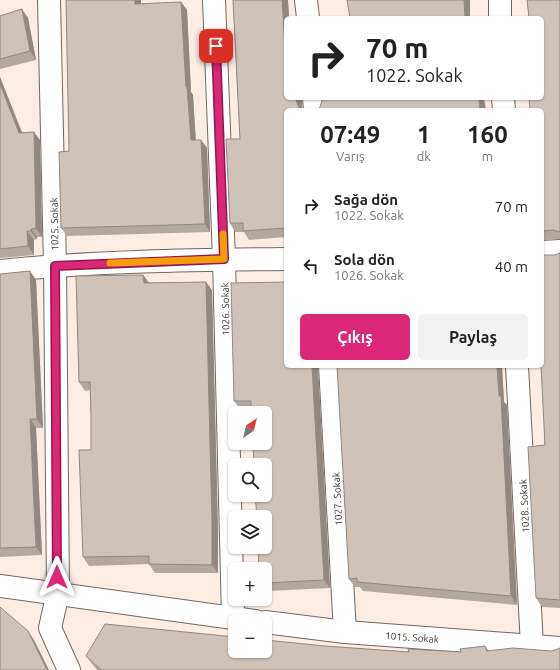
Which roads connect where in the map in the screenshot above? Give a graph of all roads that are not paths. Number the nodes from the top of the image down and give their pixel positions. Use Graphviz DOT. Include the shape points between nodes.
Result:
graph roads {
  1 [pos="49,0"];
  2 [pos="214,0"];
  3 [pos="306,0"];
  4 [pos="500,0"];
  5 [pos="308,16"];
  6 [pos="500,16"];
  7 [pos="560,251"];
  8 [pos="544,252"];
  9 [pos="224,259"];
  10 [pos="284,259"];
  11 [pos="55,266"];
  12 [pos="0,271"];
  13 [pos="330,368"];
  14 [pos="517,368"];
  15 [pos="0,586"];
  16 [pos="58,593"];
  17 [pos="233,614"];
  18 [pos="228,617"];
  19 [pos="272,623"];
  20 [pos="345,632"];
  21 [pos="532,646"];
  22 [pos="560,648"];
  23 [pos="69,670"];
  1 -- 11 [label="street, 1025. Sokak"];
  2 -- 9 [label="street, 1026. Sokak"];
  3 -- 5 [label="street"];
  4 -- 6 [label="street"];
  7 -- 8 [label="street"];
  9 -- 10 [label="street"];
  9 -- 11 [label="street"];
  9 -- 17 [label="street, 1026. Sokak"];
  11 -- 12 [label="street"];
  11 -- 16 [label="street, 1025. Sokak"];
  13 -- 20 [label="street, 1027. Sokak"];
  14 -- 21 [label="street, 1028. Sokak"];
  15 -- 16 [label="street"];
  16 -- 18 [label="street"];
  16 -- 23 [label="street, 1025. Sokak" via="50,628"];
  19 -- 20 [label="street, 1015. Sokak"];
  20 -- 21 [label="street, 1015. Sokak"];
  21 -- 22 [label="street, 1015. Sokak"];
}
